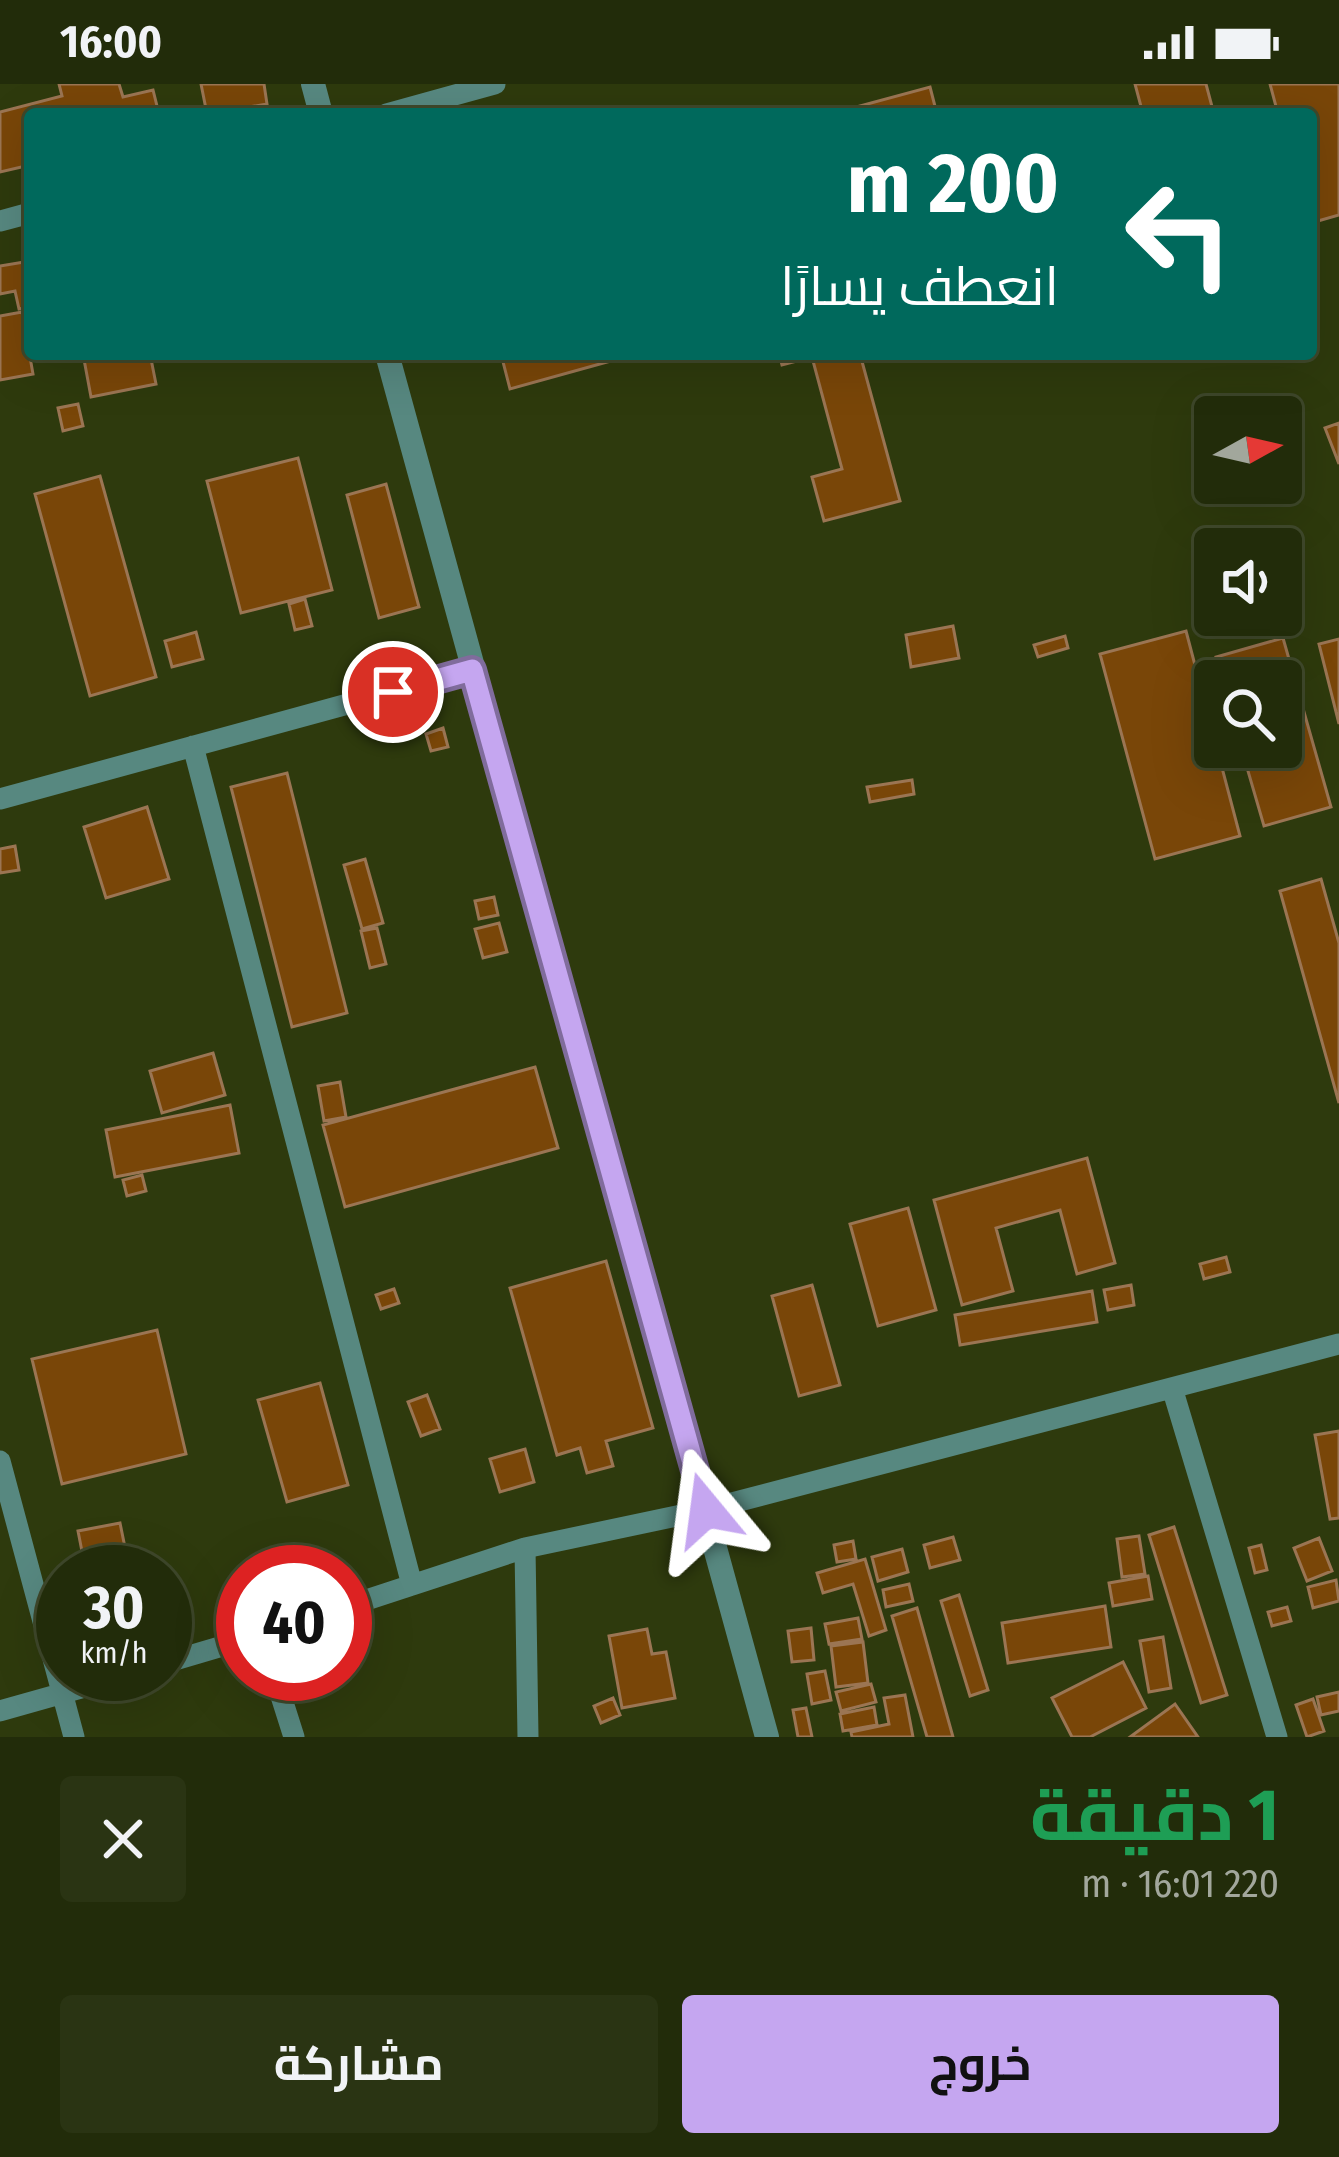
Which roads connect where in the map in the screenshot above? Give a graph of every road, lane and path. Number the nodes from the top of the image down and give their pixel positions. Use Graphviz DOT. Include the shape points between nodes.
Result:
graph roads {
  1 [pos="495,84"];
  2 [pos="408,108"];
  3 [pos="389,360"];
  4 [pos="472,670"];
  5 [pos="193,746"];
  6 [pos="0,799"];
  7 [pos="1339,1344"];
  8 [pos="1173,1391"];
  9 [pos="0,1461"];
  10 [pos="706,1510"];
  11 [pos="526,1548"];
  12 [pos="412,1585"];
  13 [pos="36,1597"];
  14 [pos="372,1598"];
  15 [pos="39,1701"];
  16 [pos="64,1701"];
  17 [pos="283,1701"];
  18 [pos="0,1711"];
  19 [pos="74,1737"];
  20 [pos="294,1737"];
  21 [pos="528,1737"];
  22 [pos="766,1737"];
  23 [pos="1277,1737"];
  1 -- 2 [label="street"];
  3 -- 4 [label="street"];
  4 -- 5 [label="street"];
  4 -- 10 [label="street"];
  5 -- 6 [label="street"];
  5 -- 12 [label="street"];
  7 -- 8 [label="street"];
  8 -- 10 [label="street"];
  8 -- 23 [label="street"];
  9 -- 13 [label="street"];
  10 -- 11 [label="street"];
  10 -- 22 [label="street"];
  11 -- 12 [label="street"];
  11 -- 21 [label="street"];
  12 -- 14 [label="street"];
  15 -- 18 [label="street"];
  16 -- 19 [label="street"];
  17 -- 20 [label="street"];
}
